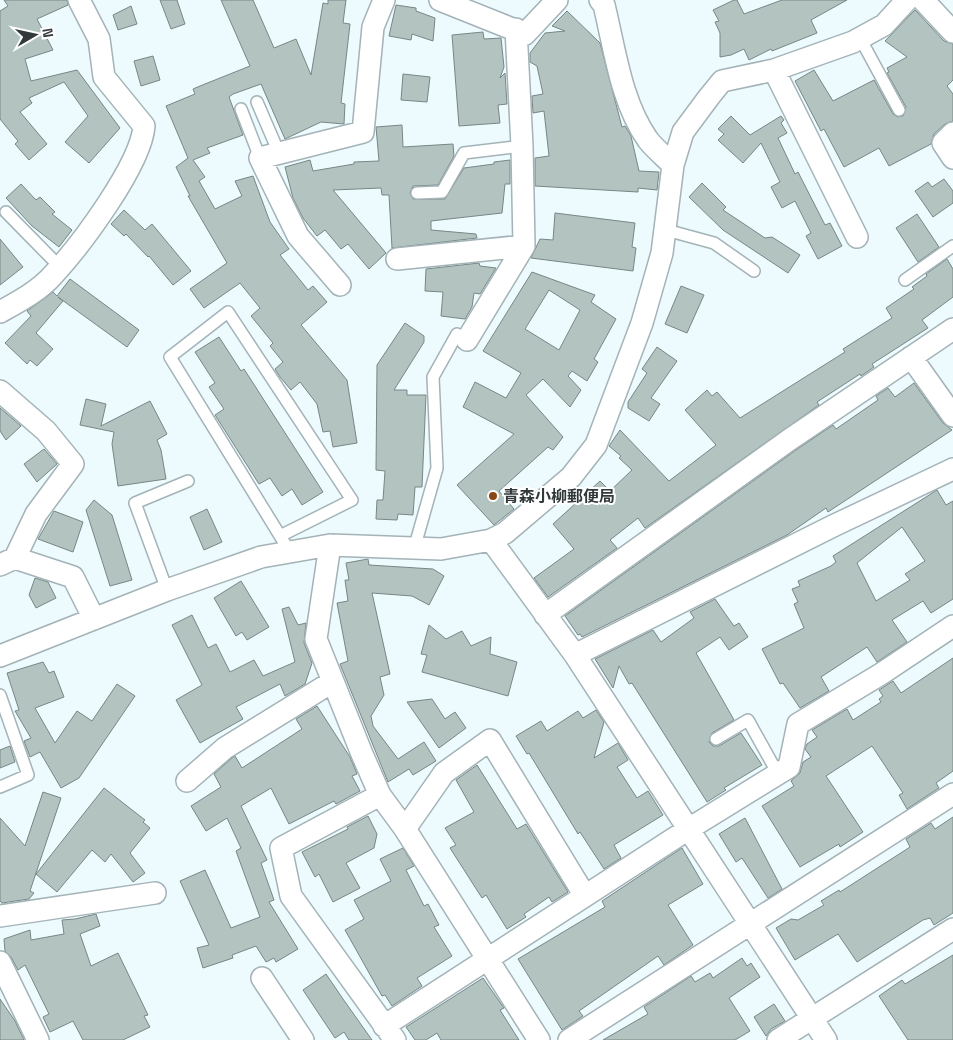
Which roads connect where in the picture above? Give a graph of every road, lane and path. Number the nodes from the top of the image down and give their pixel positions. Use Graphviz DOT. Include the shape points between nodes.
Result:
graph roads {
  1 [pos="79,0"];
  2 [pos="384,0"];
  3 [pos="440,0"];
  4 [pos="557,0"];
  5 [pos="600,0"];
  6 [pos="907,0"];
  7 [pos="924,0"];
  8 [pos="516,29"];
  9 [pos="953,32"];
  10 [pos="860,38"];
  11 [pos="774,70"];
  12 [pos="257,102"];
  13 [pos="241,108"];
  14 [pos="899,110"];
  15 [pos="953,134"];
  16 [pos="522,146"];
  17 [pos="270,156"];
  18 [pos="953,158"];
  19 [pos="672,165"];
  20 [pos="417,193"];
  21 [pos="6,212"];
  22 [pos="666,230"];
  23 [pos="857,237"];
  24 [pos="524,246"];
  25 [pos="953,246"];
  26 [pos="397,259"];
  27 [pos="60,267"];
  28 [pos="754,271"];
  29 [pos="905,280"];
  30 [pos="340,285"];
  31 [pos="0,312"];
  32 [pos="953,328"];
  33 [pos="467,340"];
  34 [pos="911,356"];
  35 [pos="0,391"];
  36 [pos="953,416"];
  37 [pos="953,469"];
  38 [pos="188,481"];
  39 [pos="491,540"];
  40 [pos="285,544"];
  41 [pos="330,546"];
  42 [pos="414,549"];
  43 [pos="7,561"];
  44 [pos="167,590"];
  45 [pos="545,615"];
  46 [pos="94,619"];
  47 [pos="953,626"];
  48 [pos="576,655"];
  49 [pos="0,656"];
  50 [pos="332,682"];
  51 [pos="0,695"];
  52 [pos="716,739"];
  53 [pos="778,774"];
  54 [pos="187,781"];
  55 [pos="0,787"];
  56 [pos="953,794"];
  57 [pos="380,795"];
  58 [pos="405,829"];
  59 [pos="688,830"];
  60 [pos="155,893"];
  61 [pos="586,896"];
  62 [pos="0,916"];
  63 [pos="749,924"];
  64 [pos="953,929"];
  65 [pos="487,959"];
  66 [pos="0,962"];
  67 [pos="262,978"];
  68 [pos="812,1019"];
  69 [pos="390,1033"];
  70 [pos="38,1040"];
  71 [pos="303,1040"];
  72 [pos="539,1040"];
  73 [pos="569,1040"];
  74 [pos="778,1040"];
  75 [pos="826,1040"];
  1 -- 27 [label="street" via="99,39 104,77 144,126 143,138 128,174"];
  2 -- 17 [label="street" via="373,27 363,132"];
  3 -- 8 [label="street"];
  4 -- 8 [label="street" via="526,34"];
  5 -- 19 [label="street" via="635,116 649,141"];
  6 -- 10 [label="street" via="884,25"];
  7 -- 9 [label="street"];
  8 -- 16 [label="street"];
  10 -- 11 [label="street"];
  10 -- 14 [label="lane"];
  11 -- 19 [label="street" via="722,81 683,132"];
  11 -- 23 [label="street"];
  12 -- 17 [label="lane"];
  13 -- 17 [label="lane"];
  15 -- 18 [label="street" via="943,143"];
  16 -- 20 [label="lane" via="464,154 442,192"];
  16 -- 24 [label="street"];
  17 -- 30 [label="street" via="298,236"];
  19 -- 22 [label="street"];
  21 -- 27 [label="lane"];
  22 -- 28 [label="lane" via="714,243"];
  22 -- 39 [label="street" via="642,323 596,445 565,483 505,533"];
  24 -- 26 [label="street"];
  24 -- 33 [label="street"];
  25 -- 29 [label="lane"];
  27 -- 31 [label="street" via="26,298"];
  32 -- 34 [label="street"];
  33 -- 42 [label="lane" via="457,334 433,377 437,468"];
  34 -- 36 [label="street"];
  34 -- 45 [label="street"];
  35 -- 43 [label="street" via="46,431 73,464"];
  37 -- 48 [label="street"];
  38 -- 44 [label="lane" via="135,503"];
  39 -- 42 [label="street" via="441,549"];
  39 -- 45 [label="street"];
  40 -- 40 [label="lane" via="170,356 228,312 352,500"];
  40 -- 41 [label="street"];
  40 -- 44 [label="street" via="261,557"];
  41 -- 42 [label="street"];
  41 -- 50 [label="street" via="316,639"];
  43 -- 46 [label="street" via="73,576"];
  44 -- 46 [label="street"];
  45 -- 48 [label="street"];
  46 -- 49 [label="street"];
  47 -- 53 [label="street" via="798,724 789,767"];
  48 -- 59 [label="street"];
  50 -- 54 [label="street" via="225,748"];
  50 -- 57 [label="street"];
  51 -- 55 [label="lane" via="28,775"];
  52 -- 53 [label="lane" via="748,720"];
  53 -- 59 [label="street"];
  56 -- 63 [label="street"];
  57 -- 58 [label="street"];
  57 -- 69 [label="street" via="281,848 291,896"];
  58 -- 61 [label="street" via="444,773 490,740"];
  58 -- 65 [label="street"];
  59 -- 61 [label="street"];
  59 -- 63 [label="street"];
  60 -- 62 [label="street"];
  61 -- 65 [label="street"];
  63 -- 68 [label="street"];
  63 -- 73 [label="street"];
  64 -- 68 [label="street"];
  65 -- 69 [label="street"];
  65 -- 72 [label="street"];
  66 -- 70 [label="street"];
  67 -- 71 [label="street"];
  68 -- 74 [label="street"];
  68 -- 75 [label="street"];
}
